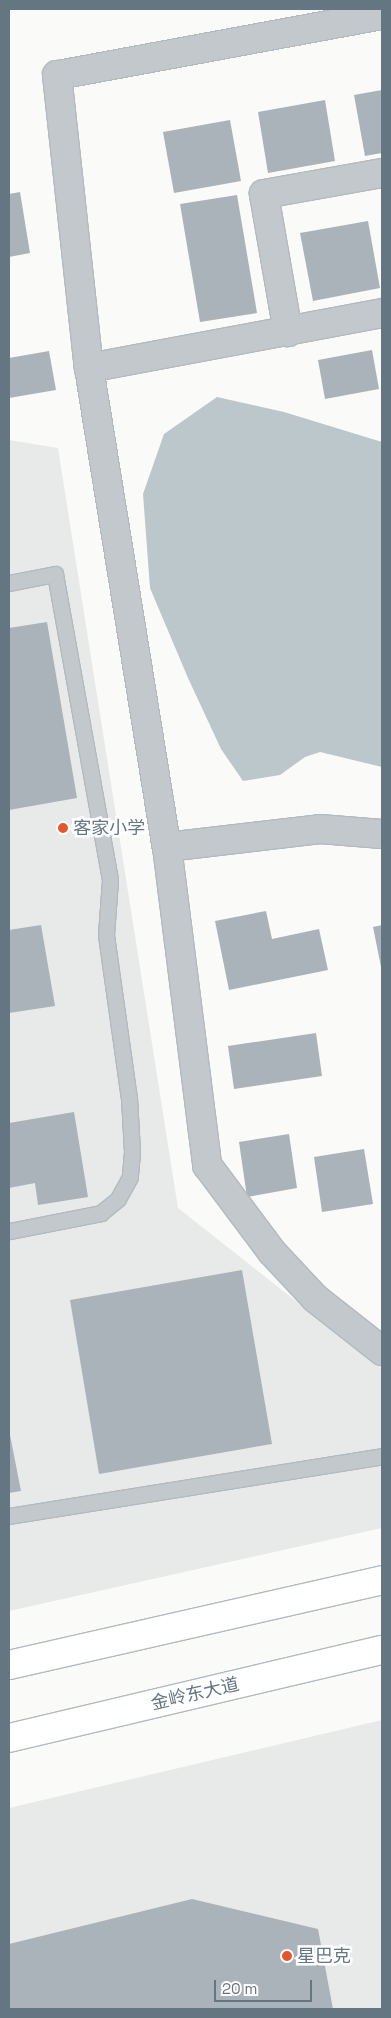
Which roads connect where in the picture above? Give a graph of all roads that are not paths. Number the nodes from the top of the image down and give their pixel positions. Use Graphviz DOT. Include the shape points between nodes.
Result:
graph roads {
  1 [pos="382,16"];
  2 [pos="382,173"];
  3 [pos="382,313"];
  4 [pos="288,332"];
  5 [pos="89,368"];
  6 [pos="9,583"];
  7 [pos="382,834"];
  8 [pos="167,847"];
  9 [pos="9,1231"];
  10 [pos="382,1351"];
  11 [pos="382,1456"];
  12 [pos="9,1516"];
  13 [pos="382,1580"];
  14 [pos="382,1650"];
  15 [pos="9,1666"];
  16 [pos="9,1738"];
  1 -- 5 [label="street" via="57,75"];
  2 -- 4 [label="street" via="264,194"];
  3 -- 4 [label="street"];
  4 -- 5 [label="street"];
  5 -- 8 [label="street"];
  6 -- 9 [label="lane" via="55,574 110,880 106,934 129,1098 132,1152 130,1177 118,1199 101,1213"];
  7 -- 8 [label="street" via="320,829"];
  8 -- 10 [label="street" via="207,1165 272,1252 316,1299"];
  11 -- 12 [label="lane"];
  13 -- 15 [label="main road"];
  14 -- 16 [label="main road, 金岭东大道"];
}
